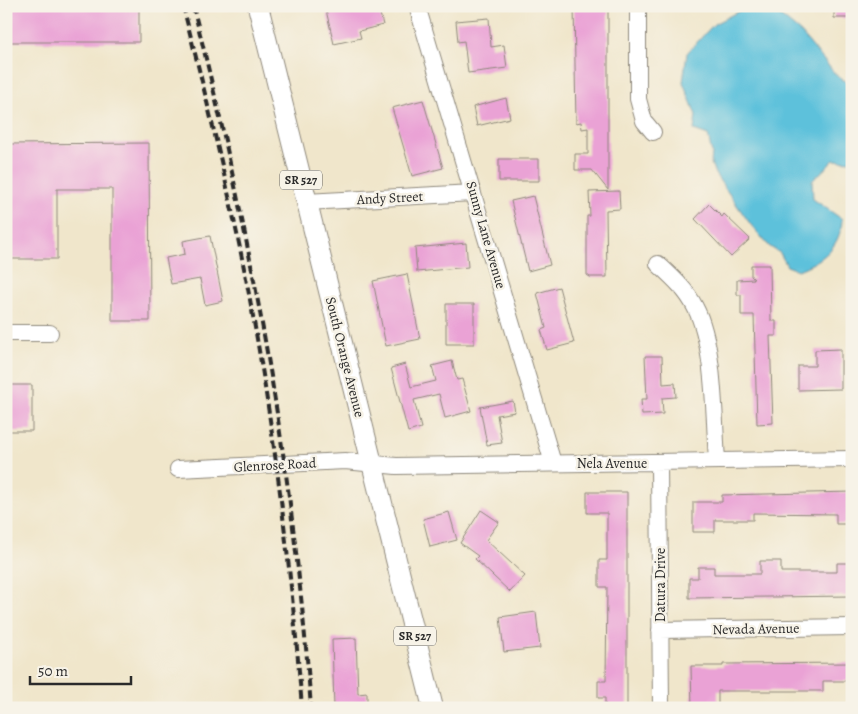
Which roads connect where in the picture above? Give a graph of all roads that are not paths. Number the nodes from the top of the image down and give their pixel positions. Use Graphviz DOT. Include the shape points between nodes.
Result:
graph roads {
  1 [pos="258,6"];
  2 [pos="417,6"];
  3 [pos="638,6"];
  4 [pos="653,132"];
  5 [pos="473,193"];
  6 [pos="306,202"];
  7 [pos="658,264"];
  8 [pos="50,332"];
  9 [pos="6,333"];
  10 [pos="852,459"];
  11 [pos="717,461"];
  12 [pos="659,462"];
  13 [pos="372,463"];
  14 [pos="553,463"];
  15 [pos="178,469"];
  16 [pos="852,627"];
  17 [pos="660,630"];
  18 [pos="433,708"];
  19 [pos="661,708"];
  1 -- 6 [label="main road, South Orange Avenue / SR 527"];
  2 -- 5 [label="street, Sunny Lane Avenue"];
  3 -- 4 [label="street" via="638,99 644,121"];
  5 -- 6 [label="street, Andy Street"];
  5 -- 14 [label="street, Sunny Lane Avenue"];
  6 -- 13 [label="main road, South Orange Avenue / SR 527"];
  7 -- 11 [label="street" via="679,282 696,307 704,331"];
  8 -- 9 [label="street"];
  10 -- 11 [label="street, Nela Avenue"];
  11 -- 12 [label="street, Nela Avenue"];
  12 -- 14 [label="street, Nela Avenue"];
  12 -- 17 [label="street, Datura Drive"];
  13 -- 14 [label="street, Nela Avenue" via="396,466"];
  13 -- 15 [label="street, Glenrose Road" via="345,461"];
  13 -- 18 [label="main road, South Orange Avenue / SR 527"];
  16 -- 17 [label="street, Nevada Avenue"];
  17 -- 19 [label="street, Datura Drive"];
}
